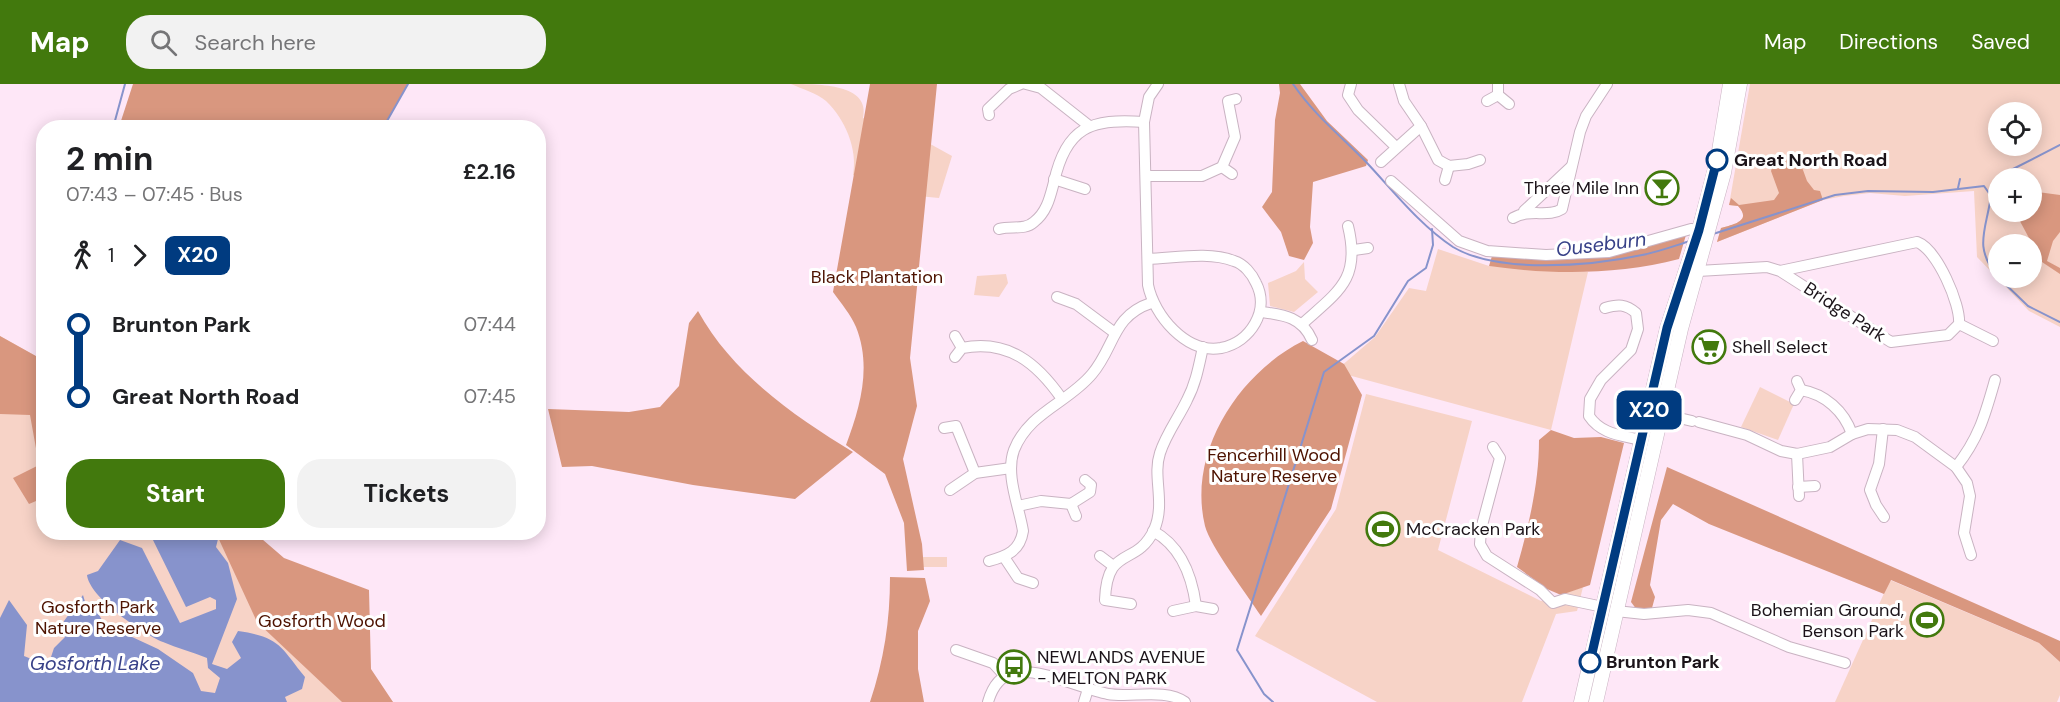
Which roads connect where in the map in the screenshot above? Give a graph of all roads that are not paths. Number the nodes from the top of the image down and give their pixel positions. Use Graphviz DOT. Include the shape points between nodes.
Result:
graph roads {
  1 [pos="1021,84"];
  2 [pos="1026,84"];
  3 [pos="1158,84"];
  4 [pos="1399,84"];
  5 [pos="1607,84"];
  6 [pos="1730,84"];
  7 [pos="1740,84"];
  8 [pos="1349,89"];
  9 [pos="1498,90"];
  10 [pos="1229,100"];
  11 [pos="1487,101"];
  12 [pos="1509,104"];
  13 [pos="987,109"];
  14 [pos="1144,122"];
  15 [pos="1088,125"];
  16 [pos="1421,126"];
  17 [pos="1396,147"];
  18 [pos="1480,160"];
  19 [pos="1381,162"];
  20 [pos="1449,166"];
  21 [pos="1222,167"];
  22 [pos="1571,167"];
  23 [pos="1232,174"];
  24 [pos="1146,176"];
  25 [pos="1054,179"];
  26 [pos="1445,180"];
  27 [pos="1391,181"];
  28 [pos="1085,189"];
  29 [pos="1524,211"];
  30 [pos="1513,218"];
  31 [pos="1002,225"];
  32 [pos="1348,226"];
  33 [pos="1704,229"];
  34 [pos="1700,245"];
  35 [pos="1368,248"];
  36 [pos="1354,250"];
  37 [pos="1148,259"];
  38 [pos="1698,271"];
  39 [pos="1780,271"];
  40 [pos="1057,297"];
  41 [pos="1151,303"];
  42 [pos="1605,308"];
  43 [pos="1262,312"];
  44 [pos="1302,324"];
  45 [pos="1959,324"];
  46 [pos="1115,333"];
  47 [pos="955,336"];
  48 [pos="1312,340"];
  49 [pos="1993,341"];
  50 [pos="1203,347"];
  51 [pos="963,348"];
  52 [pos="955,357"];
  53 [pos="1995,380"];
  54 [pos="1798,390"];
  55 [pos="1062,399"];
  56 [pos="1662,414"];
  57 [pos="952,423"];
  58 [pos="1883,429"];
  59 [pos="1852,434"];
  60 [pos="1640,440"];
  61 [pos="1493,447"];
  62 [pos="1797,454"];
  63 [pos="1956,467"];
  64 [pos="1011,468"];
  65 [pos="975,473"];
  66 [pos="1086,480"];
  67 [pos="1815,486"];
  68 [pos="950,490"];
  69 [pos="1071,504"];
  70 [pos="1876,505"];
  71 [pos="1018,506"];
  72 [pos="1866,512"];
  73 [pos="1076,516"];
  74 [pos="1884,517"];
  75 [pos="1153,531"];
  76 [pos="1971,555"];
  77 [pos="1004,556"];
  78 [pos="1100,556"];
  79 [pos="989,561"];
  80 [pos="1112,565"];
  81 [pos="1033,583"];
  82 [pos="1131,604"];
  83 [pos="1196,606"];
  84 [pos="1213,609"];
  85 [pos="1610,609"];
  86 [pos="1173,611"];
  87 [pos="956,650"];
  88 [pos="1845,663"];
  89 [pos="1005,676"];
  90 [pos="1089,689"];
  91 [pos="988,702"];
  92 [pos="1084,702"];
  93 [pos="1185,702"];
  94 [pos="1581,702"];
  95 [pos="1596,702"];
  1 -- 13 [label="street" via="1009,89"];
  2 -- 15 [label="street" via="1041,88"];
  3 -- 14 [label="street" via="1149,98"];
  4 -- 16 [label="street" via="1404,101"];
  5 -- 22 [label="street" via="1586,116"];
  6 -- 33 [label="main road"];
  7 -- 33 [label="main road" via="1731,144"];
  8 -- 17 [label="street" via="1358,110"];
  9 -- 11 [label="street"];
  9 -- 12 [label="street"];
  10 -- 21 [label="street" via="1235,137"];
  14 -- 15 [label="street" via="1104,120"];
  14 -- 24 [label="street"];
  15 -- 25 [label="street" via="1064,150"];
  16 -- 17 [label="street"];
  16 -- 20 [label="street" via="1438,160"];
  17 -- 19 [label="street"];
  18 -- 20 [label="street"];
  20 -- 26 [label="street"];
  21 -- 23 [label="street"];
  21 -- 24 [label="street" via="1202,176"];
  22 -- 29 [label="street"];
  22 -- 29 [label="street" via="1562,209 1557,213"];
  24 -- 37 [label="street"];
  25 -- 28 [label="street"];
  25 -- 31 [label="street" via="1046,208 1032,224 1020,228"];
  27 -- 33 [label="street" via="1459,241 1487,251 1590,254"];
  29 -- 30 [label="street"];
  32 -- 36 [label="street"];
  33 -- 34 [label="main road"];
  34 -- 38 [label="main road"];
  34 -- 60 [label="main road" via="1667,328"];
  35 -- 36 [label="street"];
  36 -- 44 [label="street" via="1346,280"];
  37 -- 41 [label="street"];
  37 -- 43 [label="street" via="1218,256 1237,261 1252,274 1261,292"];
  38 -- 39 [label="street, Bridge Park" via="1767,267"];
  38 -- 56 [label="main road"];
  39 -- 45 [label="street, Bridge Park" via="1891,342 1948,335"];
  39 -- 45 [label="street, Bridge Park" via="1917,242 1932,252 1959,308"];
  40 -- 46 [label="street" via="1076,304"];
  41 -- 46 [label="street" via="1131,312"];
  41 -- 50 [label="street" via="1169,327"];
  42 -- 60 [label="street" via="1616,304 1629,306 1636,314 1638,329 1631,350 1601,380 1590,399 1589,416 1596,427 1610,434"];
  43 -- 44 [label="street" via="1283,315"];
  43 -- 50 [label="street" via="1252,329 1238,341 1220,348"];
  44 -- 48 [label="street"];
  45 -- 49 [label="street"];
  46 -- 55 [label="street" via="1092,374"];
  47 -- 51 [label="street"];
  50 -- 75 [label="street" via="1195,383 1159,455 1161,503"];
  51 -- 52 [label="street"];
  51 -- 55 [label="street" via="996,346 1014,352 1040,370"];
  53 -- 63 [label="street" via="1982,427"];
  54 -- 59 [label="street" via="1825,398 1841,414"];
  55 -- 64 [label="street" via="1028,426 1013,452"];
  56 -- 62 [label="street" via="1740,432"];
  56 -- 85 [label="main road"];
  57 -- 65 [label="street"];
  58 -- 59 [label="street"];
  58 -- 63 [label="street" via="1915,437"];
  58 -- 70 [label="street" via="1879,464 1870,490"];
  59 -- 62 [label="street" via="1830,447"];
  60 -- 85 [label="main road"];
  61 -- 85 [label="street" via="1505,458 1482,529 1480,544 1487,556 1540,590 1553,603 1565,599"];
  62 -- 67 [label="street" via="1799,491"];
  63 -- 76 [label="street" via="1970,496 1964,533"];
  64 -- 65 [label="street"];
  64 -- 71 [label="street"];
  65 -- 68 [label="street"];
  66 -- 69 [label="street" via="1091,485 1090,492"];
  69 -- 71 [label="street" via="1041,501"];
  69 -- 73 [label="street"];
  70 -- 72 [label="street"];
  70 -- 74 [label="street"];
  71 -- 77 [label="street" via="1022,540"];
  75 -- 80 [label="street" via="1144,544"];
  75 -- 83 [label="street" via="1168,541 1189,572"];
  77 -- 79 [label="street"];
  77 -- 81 [label="street" via="1018,578"];
  78 -- 80 [label="street"];
  80 -- 82 [label="street" via="1105,579 1104,600"];
  83 -- 84 [label="street"];
  83 -- 86 [label="street"];
  85 -- 88 [label="street" via="1644,614 1688,610 1711,613 1789,647"];
  85 -- 94 [label="main road"];
  85 -- 95 [label="main road"];
  87 -- 89 [label="street" via="993,663"];
  89 -- 90 [label="street" via="1024,672"];
  89 -- 91 [label="street" via="996,684"];
  90 -- 92 [label="street"];
  90 -- 93 [label="street" via="1123,696 1173,696"];
}
